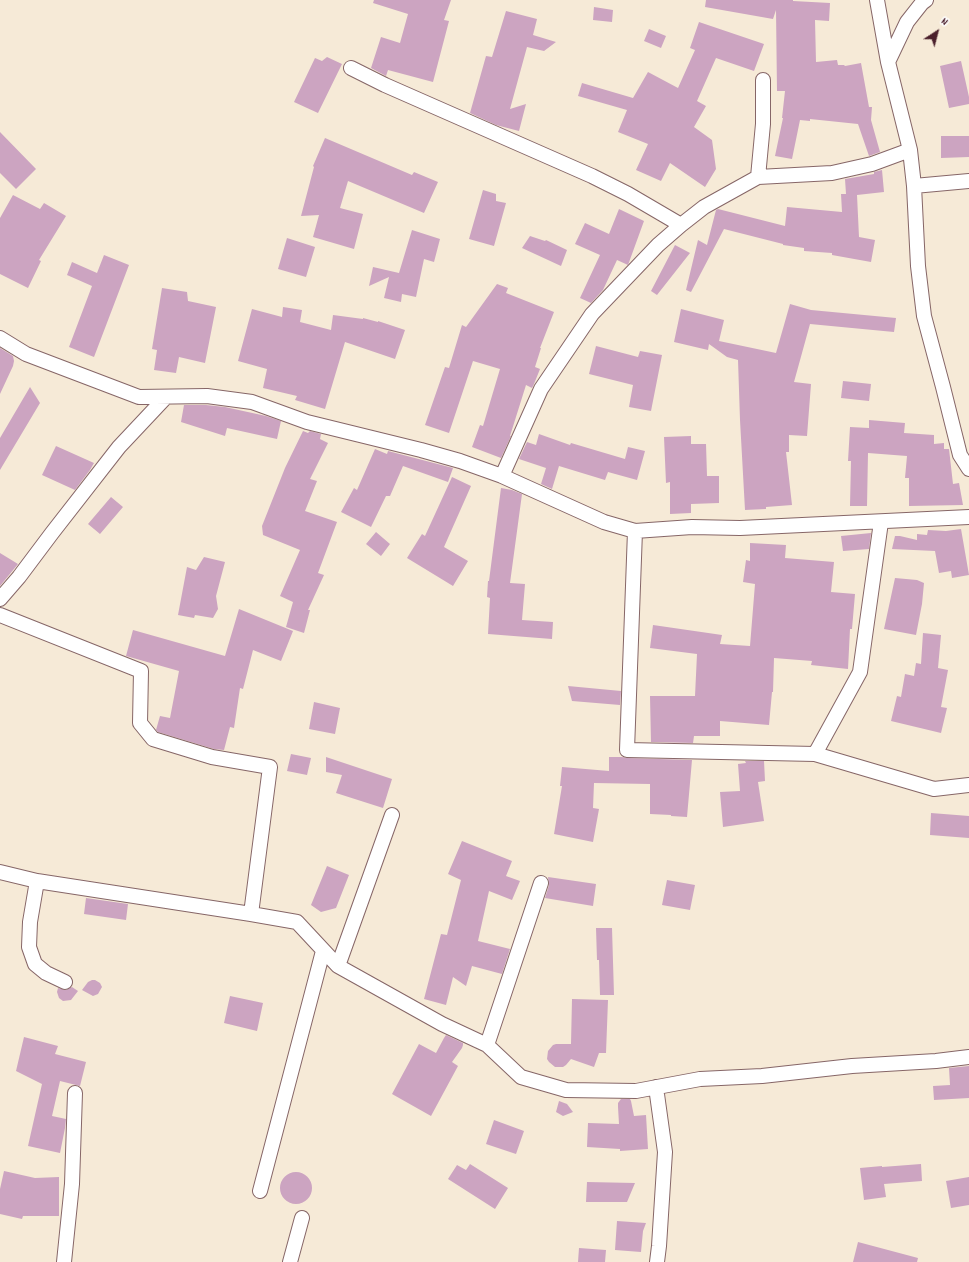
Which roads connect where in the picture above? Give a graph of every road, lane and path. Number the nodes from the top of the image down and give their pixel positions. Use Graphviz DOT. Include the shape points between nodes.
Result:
graph roads {
  1 [pos="877,0"];
  2 [pos="926,0"];
  3 [pos="888,62"];
  4 [pos="351,68"];
  5 [pos="763,80"];
  6 [pos="910,150"];
  7 [pos="758,177"];
  8 [pos="969,181"];
  9 [pos="914,186"];
  10 [pos="681,225"];
  11 [pos="0,338"];
  12 [pos="166,397"];
  13 [pos="969,469"];
  14 [pos="502,476"];
  15 [pos="969,517"];
  16 [pos="880,522"];
  17 [pos="635,531"];
  18 [pos="0,599"];
  19 [pos="0,615"];
  20 [pos="815,754"];
  21 [pos="969,785"];
  22 [pos="392,815"];
  23 [pos="0,872"];
  24 [pos="37,881"];
  25 [pos="541,883"];
  26 [pos="251,914"];
  27 [pos="323,951"];
  28 [pos="338,966"];
  29 [pos="65,982"];
  30 [pos="487,1045"];
  31 [pos="969,1057"];
  32 [pos="656,1087"];
  33 [pos="75,1094"];
  34 [pos="260,1191"];
  35 [pos="302,1218"];
  36 [pos="64,1262"];
  37 [pos="290,1262"];
  38 [pos="657,1262"];
  1 -- 3 [label="street"];
  2 -- 3 [label="street" via="907,22"];
  3 -- 6 [label="street"];
  4 -- 10 [label="street" via="592,176"];
  5 -- 7 [label="street" via="763,124"];
  6 -- 7 [label="street" via="872,164 832,173"];
  6 -- 9 [label="street"];
  7 -- 10 [label="street" via="704,207"];
  8 -- 9 [label="street"];
  9 -- 13 [label="street" via="918,266 924,316 960,455"];
  10 -- 14 [label="street" via="658,245 592,314 541,389"];
  11 -- 12 [label="street" via="26,354 139,397"];
  12 -- 14 [label="street" via="207,396 252,402 307,422 421,450"];
  12 -- 18 [label="street" via="119,447"];
  14 -- 17 [label="street" via="604,522"];
  15 -- 16 [label="street"];
  16 -- 17 [label="street"];
  16 -- 20 [label="street" via="860,672"];
  17 -- 20 [label="street" via="627,750"];
  19 -- 26 [label="street" via="141,671 140,723 153,739 212,757 270,766"];
  20 -- 21 [label="street" via="934,789"];
  22 -- 28 [label="street"];
  23 -- 24 [label="street"];
  24 -- 26 [label="street"];
  24 -- 29 [label="street" via="30,922 30,947 35,964 46,973"];
  25 -- 30 [label="street"];
  26 -- 27 [label="street" via="297,922"];
  27 -- 28 [label="street"];
  27 -- 34 [label="street"];
  28 -- 30 [label="street" via="442,1024"];
  30 -- 32 [label="street" via="521,1077 566,1090 636,1090"];
  31 -- 32 [label="street" via="762,1076 700,1079"];
  32 -- 38 [label="street" via="665,1152"];
  33 -- 36 [label="street" via="72,1184"];
  35 -- 37 [label="street"];
}
